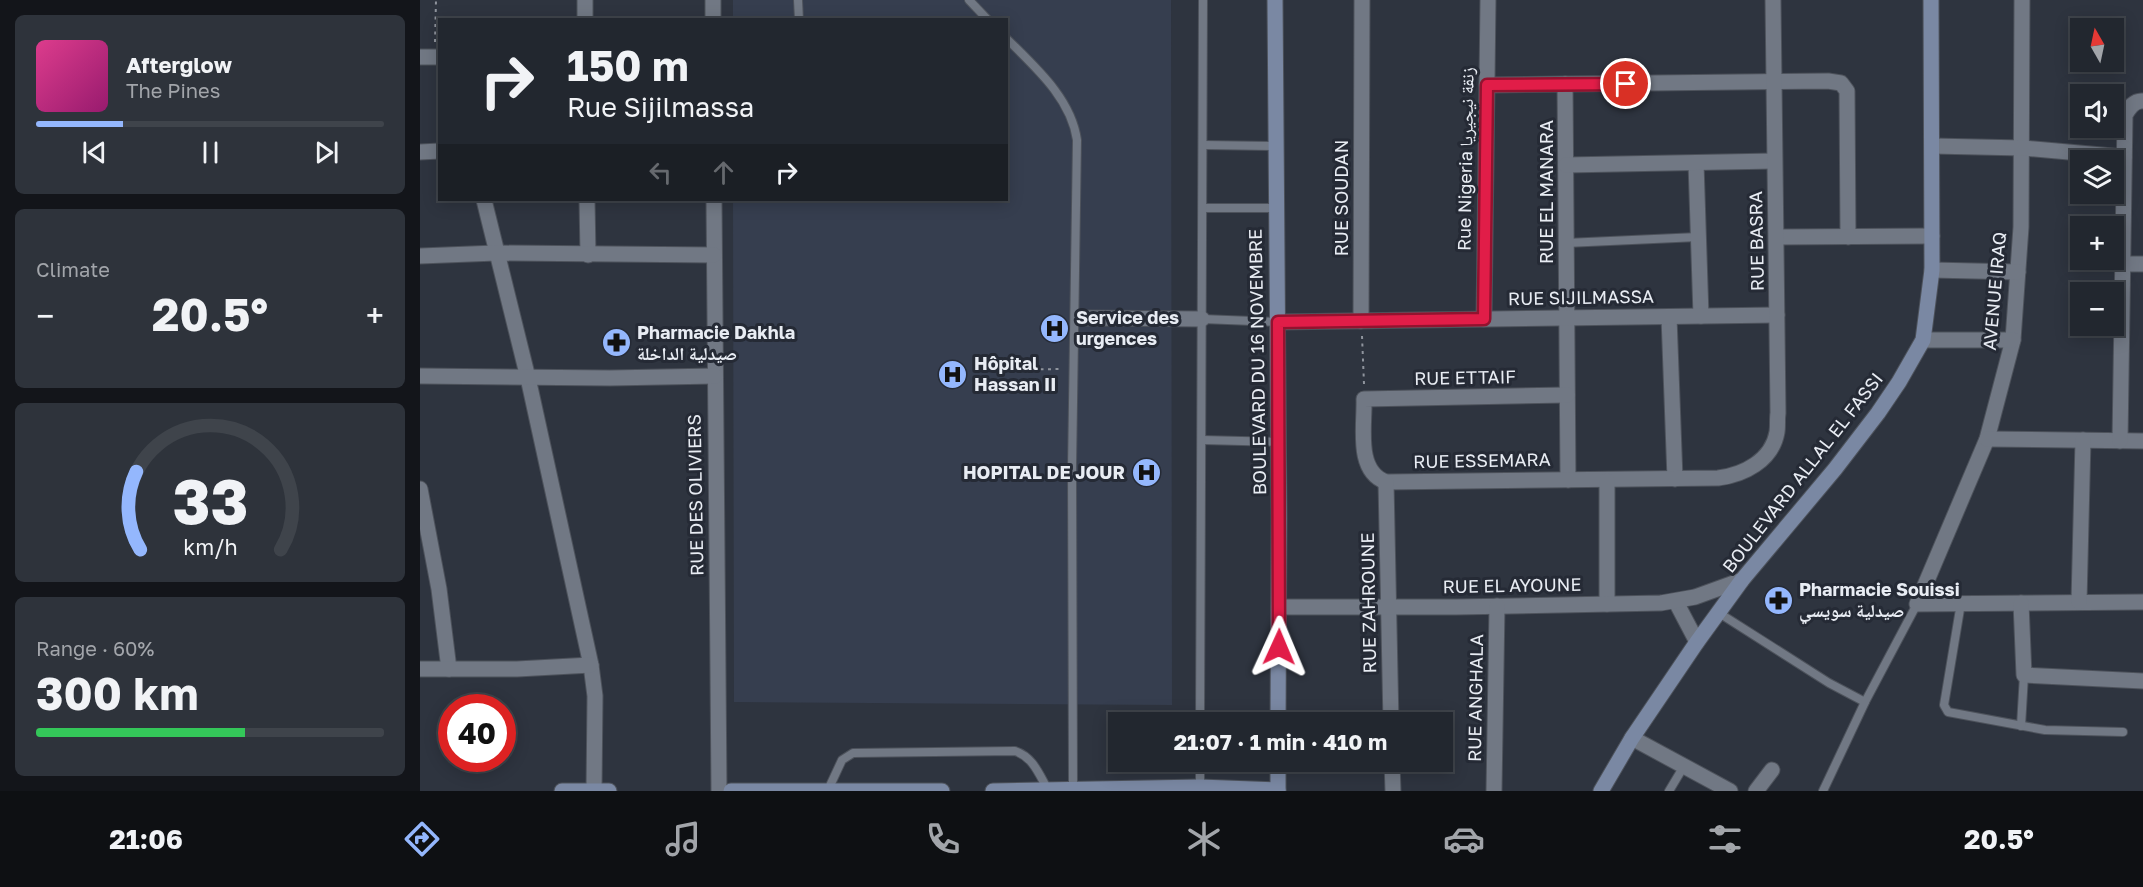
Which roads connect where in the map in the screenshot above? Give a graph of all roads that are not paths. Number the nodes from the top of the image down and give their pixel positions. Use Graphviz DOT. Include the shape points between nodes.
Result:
graph roads {
  1 [pos="585,0"];
  2 [pos="713,0"];
  3 [pos="798,0"];
  4 [pos="969,0"];
  5 [pos="1203,0"];
  6 [pos="1275,0"];
  7 [pos="1362,0"];
  8 [pos="1488,0"];
  9 [pos="1773,0"];
  10 [pos="1931,0"];
  11 [pos="2022,0"];
  12 [pos="585,18"];
  13 [pos="713,18"];
  14 [pos="799,18"];
  15 [pos="986,18"];
  16 [pos="1008,40"];
  17 [pos="1774,82"];
  18 [pos="1565,84"];
  19 [pos="1487,85"];
  20 [pos="2143,101"];
  21 [pos="1203,145"];
  22 [pos="1276,146"];
  23 [pos="1933,146"];
  24 [pos="2023,148"];
  25 [pos="420,152"];
  26 [pos="438,152"];
  27 [pos="2070,152"];
  28 [pos="2124,157"];
  29 [pos="1774,161"];
  30 [pos="1696,163"];
  31 [pos="1566,165"];
  32 [pos="484,201"];
  33 [pos="587,201"];
  34 [pos="714,201"];
  35 [pos="1203,208"];
  36 [pos="1276,208"];
  37 [pos="1932,236"];
  38 [pos="1698,237"];
  39 [pos="1777,237"];
  40 [pos="1848,237"];
  41 [pos="1566,243"];
  42 [pos="496,253"];
  43 [pos="588,255"];
  44 [pos="714,255"];
  45 [pos="420,256"];
  46 [pos="2124,264"];
  47 [pos="2143,264"];
  48 [pos="1932,270"];
  49 [pos="2123,270"];
  50 [pos="2018,272"];
  51 [pos="1777,315"];
  52 [pos="1669,316"];
  53 [pos="1701,316"];
  54 [pos="1086,318"];
  55 [pos="1567,318"];
  56 [pos="1203,319"];
  57 [pos="1484,319"];
  58 [pos="1361,321"];
  59 [pos="1278,322"];
  60 [pos="1923,340"];
  61 [pos="2013,340"];
  62 [pos="420,376"];
  63 [pos="715,376"];
  64 [pos="528,378"];
  65 [pos="1567,395"];
  66 [pos="1987,439"];
  67 [pos="1202,440"];
  68 [pos="2083,440"];
  69 [pos="1278,441"];
  70 [pos="2120,441"];
  71 [pos="2143,441"];
  72 [pos="1748,470"];
  73 [pos="1676,479"];
  74 [pos="1568,480"];
  75 [pos="1607,481"];
  76 [pos="1386,482"];
  77 [pos="420,489"];
  78 [pos="427,559"];
  79 [pos="1742,580"];
  80 [pos="1676,602"];
  81 [pos="2143,602"];
  82 [pos="1961,603"];
  83 [pos="2021,603"];
  84 [pos="2079,603"];
  85 [pos="1607,604"];
  86 [pos="1917,604"];
  87 [pos="1390,606"];
  88 [pos="1497,606"];
  89 [pos="1279,607"];
  90 [pos="1719,613"];
  91 [pos="1698,642"];
  92 [pos="591,665"];
  93 [pos="420,669"];
  94 [pos="449,669"];
  95 [pos="2024,675"];
  96 [pos="2143,681"];
  97 [pos="1865,702"];
  98 [pos="1200,712"];
  99 [pos="1278,712"];
  100 [pos="1391,712"];
  101 [pos="2021,726"];
  102 [pos="2123,732"];
  103 [pos="1632,738"];
  104 [pos="1684,766"];
  105 [pos="1772,770"];
  106 [pos="1200,772"];
  107 [pos="1278,772"];
  108 [pos="1392,772"];
  109 [pos="1073,789"];
  110 [pos="1168,789"];
  111 [pos="1200,789"];
  112 [pos="828,790"];
  113 [pos="1048,790"];
  114 [pos="561,791"];
  115 [pos="594,791"];
  116 [pos="609,791"];
  117 [pos="719,791"];
  118 [pos="731,791"];
  119 [pos="942,791"];
  120 [pos="993,791"];
  121 [pos="1278,791"];
  122 [pos="1393,791"];
  123 [pos="1494,791"];
  124 [pos="1601,791"];
  125 [pos="1669,791"];
  126 [pos="1731,791"];
  127 [pos="1755,791"];
  128 [pos="1823,791"];
  1 -- 12 [label="street"];
  2 -- 13 [label="street"];
  3 -- 14 [label="lane"];
  4 -- 15 [label="lane"];
  5 -- 21 [label="lane"];
  6 -- 22 [label="street, BOULEVARD DU 16 NOVEMBRE"];
  7 -- 58 [label="street, RUE SOUDAN"];
  8 -- 19 [label="street, Rue Nigeria زنقة نيجيريا"];
  9 -- 17 [label="street, RUE BASRA"];
  10 -- 23 [label="street, BOULEVARD ALLAL EL FASSI"];
  11 -- 24 [label="street, AVENUE IRAQ"];
  16 -- 109 [label="lane" via="1053,88 1075,125 1077,140"];
  17 -- 18 [label="street"];
  17 -- 29 [label="street, RUE BASRA"];
  17 -- 40 [label="street" via="1828,81 1840,83 1847,91"];
  18 -- 19 [label="street"];
  18 -- 31 [label="street, RUE EL MANARA"];
  19 -- 57 [label="street, Rue Nigeria زنقة نيجيريا"];
  20 -- 28 [label="street" via="2130,106 2125,115"];
  21 -- 22 [label="lane"];
  21 -- 35 [label="lane"];
  22 -- 36 [label="street, BOULEVARD DU 16 NOVEMBRE"];
  23 -- 24 [label="street"];
  23 -- 37 [label="street, BOULEVARD ALLAL EL FASSI"];
  24 -- 27 [label="street"];
  24 -- 50 [label="street, AVENUE IRAQ"];
  25 -- 26 [label="street"];
  29 -- 30 [label="street"];
  29 -- 39 [label="street, RUE BASRA"];
  30 -- 31 [label="street"];
  30 -- 38 [label="street"];
  31 -- 41 [label="street, RUE EL MANARA"];
  32 -- 42 [label="street"];
  33 -- 43 [label="street"];
  34 -- 44 [label="street, RUE DES OLIVIERS"];
  35 -- 36 [label="lane"];
  35 -- 56 [label="lane"];
  36 -- 59 [label="street, BOULEVARD DU 16 NOVEMBRE"];
  37 -- 40 [label="street"];
  37 -- 48 [label="street, BOULEVARD ALLAL EL FASSI"];
  38 -- 41 [label="lane"];
  38 -- 53 [label="street"];
  39 -- 40 [label="street"];
  39 -- 51 [label="street, RUE BASRA"];
  41 -- 55 [label="street, RUE EL MANARA"];
  42 -- 43 [label="street"];
  42 -- 45 [label="street"];
  42 -- 64 [label="street"];
  43 -- 44 [label="street"];
  44 -- 63 [label="street, RUE DES OLIVIERS"];
  46 -- 47 [label="street"];
  48 -- 50 [label="street"];
  48 -- 60 [label="street, BOULEVARD ALLAL EL FASSI"];
  49 -- 70 [label="street"];
  50 -- 61 [label="street, AVENUE IRAQ"];
  51 -- 53 [label="street, RUE SIJILMASSA"];
  51 -- 72 [label="street, RUE BASRA" via="1777,433 1768,453"];
  52 -- 53 [label="street, RUE SIJILMASSA"];
  52 -- 55 [label="street, RUE SIJILMASSA"];
  52 -- 73 [label="street"];
  54 -- 56 [label="street"];
  55 -- 57 [label="street, RUE SIJILMASSA"];
  55 -- 65 [label="street, RUE EL MANARA"];
  56 -- 59 [label="lane"];
  56 -- 67 [label="lane"];
  57 -- 58 [label="street, RUE SIJILMASSA"];
  58 -- 59 [label="street, RUE SIJILMASSA"];
  59 -- 69 [label="street, BOULEVARD DU 16 NOVEMBRE"];
  60 -- 61 [label="street"];
  60 -- 79 [label="street, BOULEVARD ALLAL EL FASSI" via="1878,413"];
  61 -- 66 [label="street, AVENUE IRAQ"];
  62 -- 64 [label="street"];
  63 -- 64 [label="street"];
  63 -- 117 [label="street, RUE DES OLIVIERS"];
  64 -- 92 [label="street"];
  65 -- 74 [label="street, RUE EL MANARA"];
  65 -- 76 [label="street, RUE ETTAIF" via="1364,399 1367,461 1372,474"];
  66 -- 68 [label="street"];
  66 -- 86 [label="street, AVENUE IRAQ"];
  67 -- 69 [label="lane"];
  67 -- 98 [label="lane"];
  68 -- 70 [label="street"];
  68 -- 84 [label="street"];
  69 -- 89 [label="street, BOULEVARD DU 16 NOVEMBRE"];
  70 -- 71 [label="street"];
  72 -- 73 [label="street, RUE ESSEMARA" via="1729,477"];
  73 -- 75 [label="street, RUE ESSEMARA"];
  74 -- 75 [label="street, RUE ESSEMARA"];
  74 -- 76 [label="street, RUE ESSEMARA"];
  75 -- 85 [label="street"];
  76 -- 87 [label="street, RUE ZAHROUNE"];
  77 -- 78 [label="street"];
  78 -- 94 [label="street"];
  79 -- 80 [label="street, RUE EL AYOUNE"];
  79 -- 90 [label="street, BOULEVARD ALLAL EL FASSI"];
  80 -- 85 [label="street, RUE EL AYOUNE"];
  80 -- 91 [label="street"];
  81 -- 84 [label="street"];
  82 -- 83 [label="street"];
  82 -- 86 [label="street"];
  82 -- 101 [label="lane" via="1945,709 1952,714"];
  83 -- 84 [label="street"];
  83 -- 95 [label="street"];
  85 -- 88 [label="street, RUE EL AYOUNE"];
  86 -- 97 [label="lane"];
  87 -- 88 [label="street, RUE EL AYOUNE"];
  87 -- 89 [label="street, RUE EL AYOUNE"];
  87 -- 100 [label="street, RUE ZAHROUNE"];
  88 -- 123 [label="street, RUE ANGHALA"];
  89 -- 99 [label="street, BOULEVARD DU 16 NOVEMBRE"];
  90 -- 91 [label="street, BOULEVARD ALLAL EL FASSI"];
  90 -- 97 [label="lane"];
  91 -- 103 [label="street, BOULEVARD ALLAL EL FASSI"];
  92 -- 94 [label="street"];
  92 -- 115 [label="street" via="595,696"];
  93 -- 94 [label="street"];
  95 -- 96 [label="street"];
  95 -- 101 [label="lane"];
  97 -- 128 [label="lane"];
  101 -- 102 [label="lane"];
  103 -- 104 [label="street"];
  103 -- 124 [label="street, BOULEVARD ALLAL EL FASSI"];
  104 -- 125 [label="lane"];
  104 -- 126 [label="street"];
  105 -- 127 [label="street"];
  106 -- 111 [label="lane"];
  107 -- 121 [label="street"];
  108 -- 122 [label="street"];
  109 -- 110 [label="street"];
  109 -- 113 [label="street"];
  110 -- 111 [label="street"];
  111 -- 121 [label="street"];
  112 -- 113 [label="lane" via="842,760 853,753 1015,751 1030,760"];
  112 -- 118 [label="street"];
  112 -- 119 [label="street"];
  113 -- 120 [label="street"];
  114 -- 115 [label="street"];
  115 -- 116 [label="street"];
}
